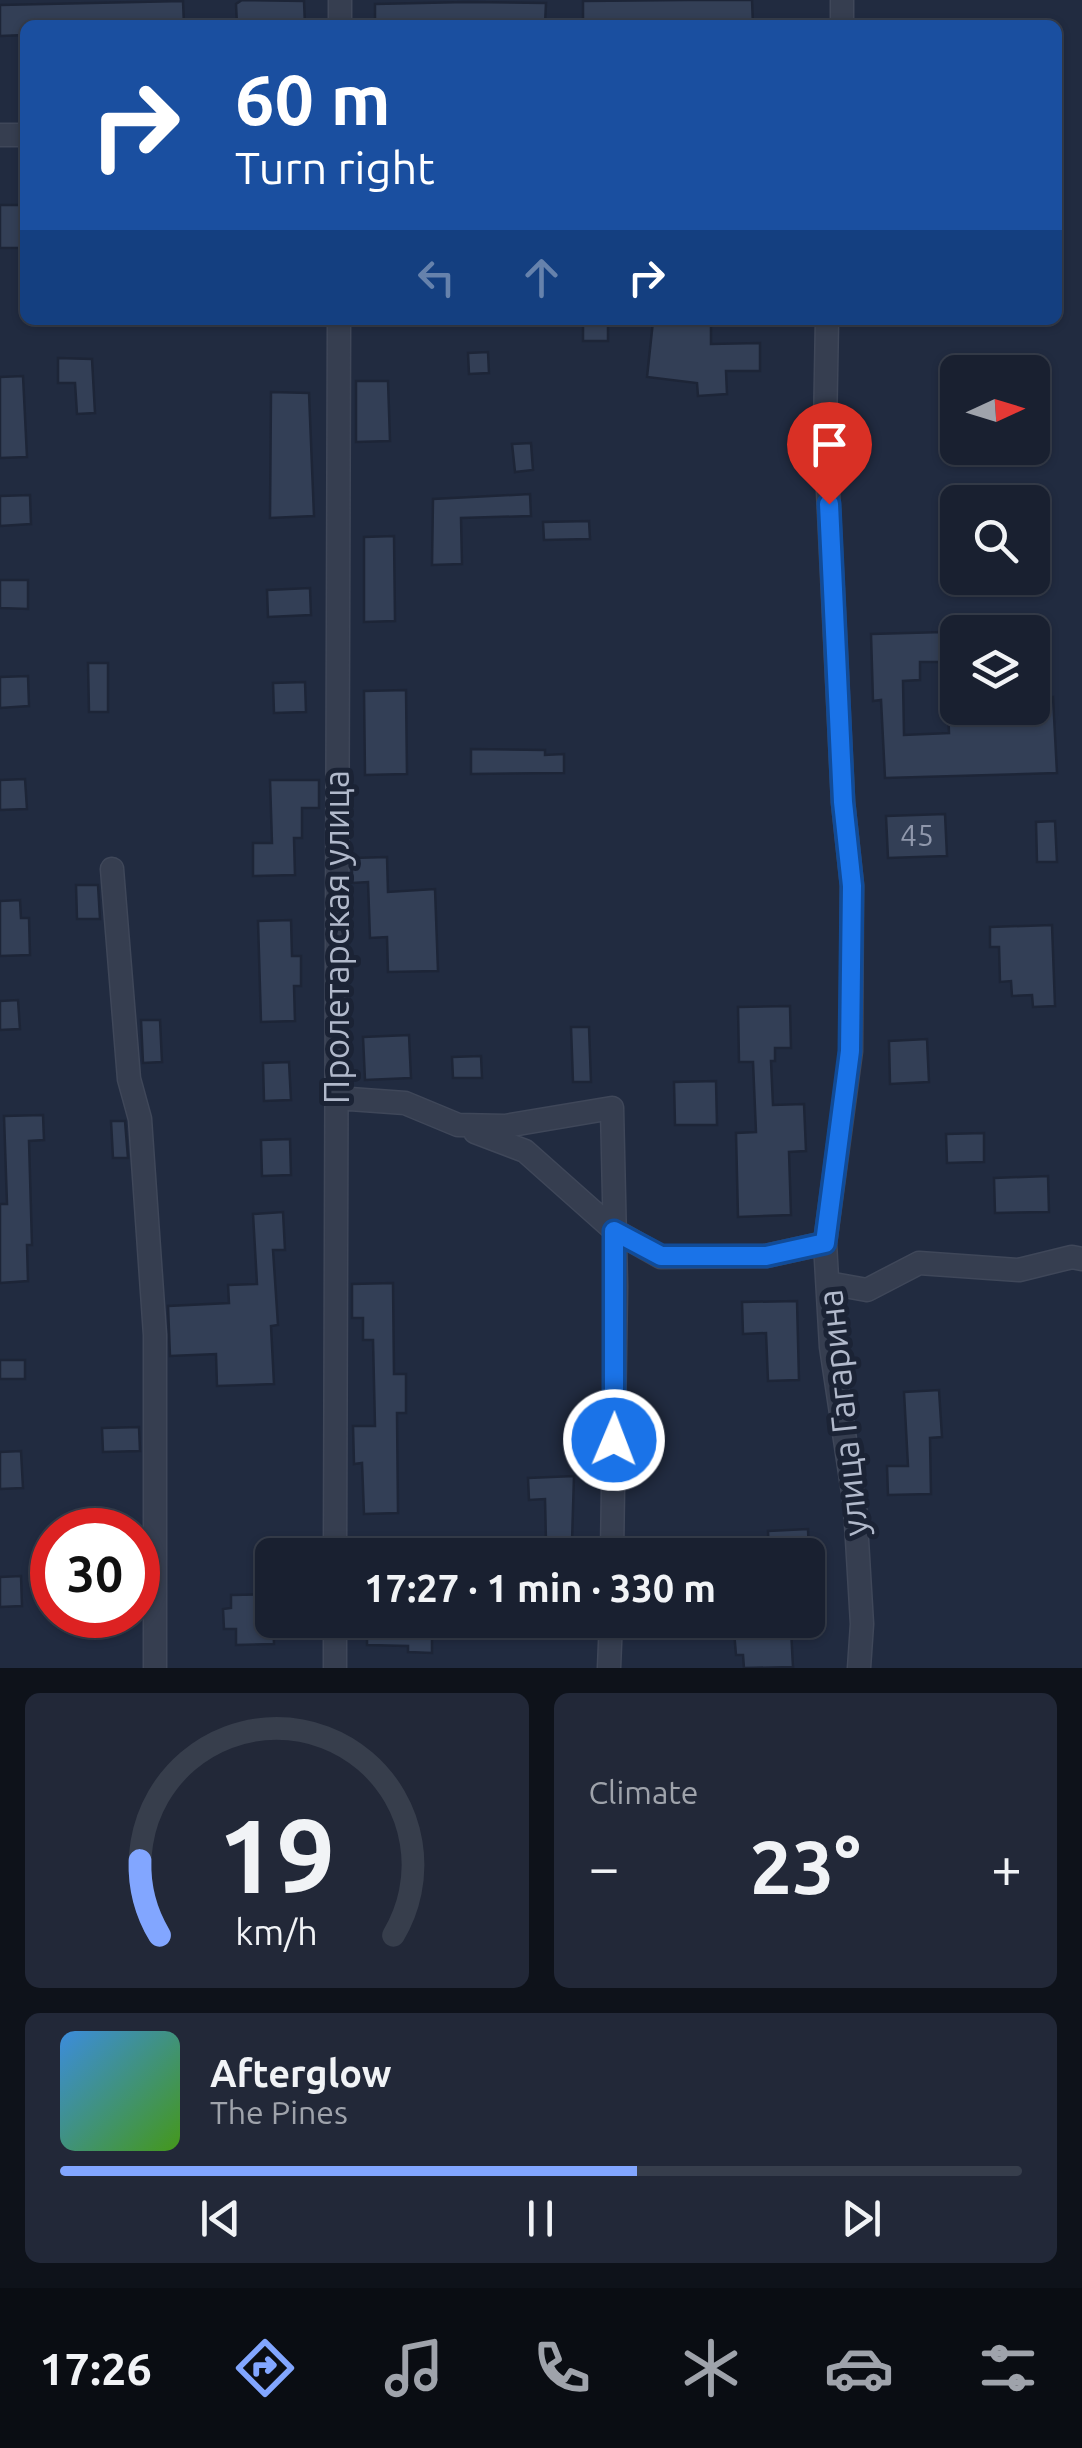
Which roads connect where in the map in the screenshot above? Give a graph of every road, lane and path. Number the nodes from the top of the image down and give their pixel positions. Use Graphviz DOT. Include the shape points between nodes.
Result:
graph roads {
  1 [pos="339,325"];
  2 [pos="827,325"];
  3 [pos="112,869"];
  4 [pos="336,1098"];
  5 [pos="458,1125"];
  6 [pos="614,1231"];
  7 [pos="825,1243"];
  8 [pos="1082,1259"];
  9 [pos="828,1284"];
  10 [pos="335,1538"];
  11 [pos="612,1538"];
  12 [pos="335,1638"];
  13 [pos="610,1638"];
  14 [pos="155,1668"];
  15 [pos="335,1668"];
  16 [pos="609,1668"];
  17 [pos="859,1668"];
  1 -- 4 [label="street, Пролетарская улица"];
  2 -- 7 [label="street, улица Гагарина" via="825,429 852,886 850,1051"];
  3 -- 14 [label="street" via="129,1079 140,1119 154,1334"];
  4 -- 5 [label="street" via="405,1103"];
  4 -- 10 [label="street, Пролетарская улица"];
  5 -- 6 [label="street" via="525,1150"];
  5 -- 6 [label="street" via="505,1126 612,1108"];
  6 -- 7 [label="street" via="661,1256 766,1256"];
  6 -- 11 [label="street"];
  7 -- 9 [label="street, улица Гагарина"];
  8 -- 9 [label="street" via="1019,1270 918,1264 867,1290"];
  9 -- 17 [label="street, улица Гагарина" via="855,1506"];
  12 -- 15 [label="street"];
  13 -- 16 [label="street"];
}
